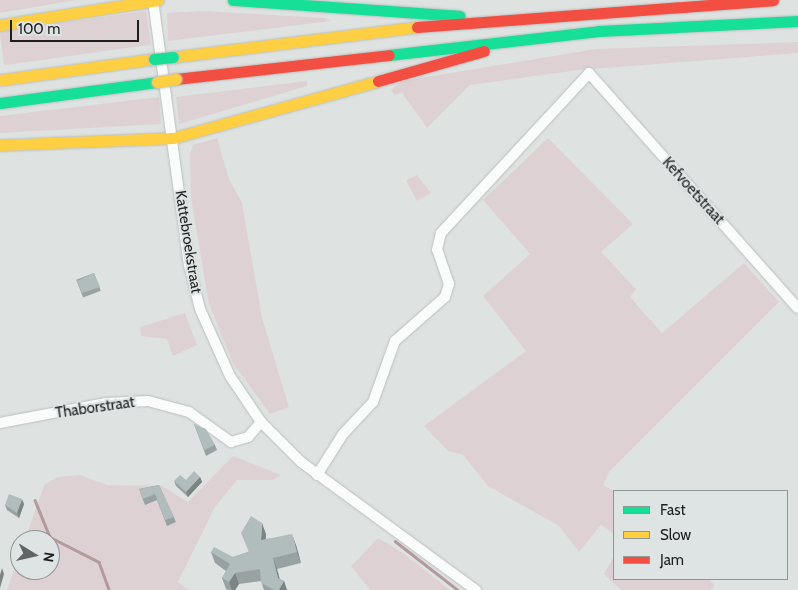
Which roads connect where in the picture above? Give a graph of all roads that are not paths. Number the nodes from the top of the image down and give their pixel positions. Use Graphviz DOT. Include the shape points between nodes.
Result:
graph roads {
  1 [pos="153,0"];
  2 [pos="158,0"];
  3 [pos="233,0"];
  4 [pos="773,0"];
  5 [pos="469,20"];
  6 [pos="798,21"];
  7 [pos="0,25"];
  8 [pos="496,40"];
  9 [pos="0,80"];
  10 [pos="0,103"];
  11 [pos="173,138"];
  12 [pos="0,145"];
  13 [pos="798,308"];
  14 [pos="262,422"];
  15 [pos="0,424"];
  16 [pos="317,475"];
  17 [pos="476,590"];
  1 -- 2 [label="highway"];
  1 -- 7 [label="highway"];
  1 -- 11 [label="street, Kattebroekstraat"];
  3 -- 5 [label="highway" via="451,12"];
  4 -- 5 [label="highway"];
  5 -- 9 [label="highway, bridge"];
  6 -- 8 [label="highway"];
  8 -- 10 [label="highway, bridge"];
  8 -- 11 [label="highway" via="483,52 416,66"];
  11 -- 12 [label="highway"];
  11 -- 14 [label="street, Kattebroekstraat" via="189,265 200,310 230,376"];
  13 -- 16 [label="street, Kefvoetstraat" via="589,73 441,233 436,246 449,284 445,297 395,341 373,402 343,434"];
  14 -- 15 [label="street, Thaborstraat" via="248,437 230,442 189,412 148,401 106,404"];
  14 -- 16 [label="street, Kattebroekstraat"];
  16 -- 17 [label="street, Kattebroekstraat"];
}
